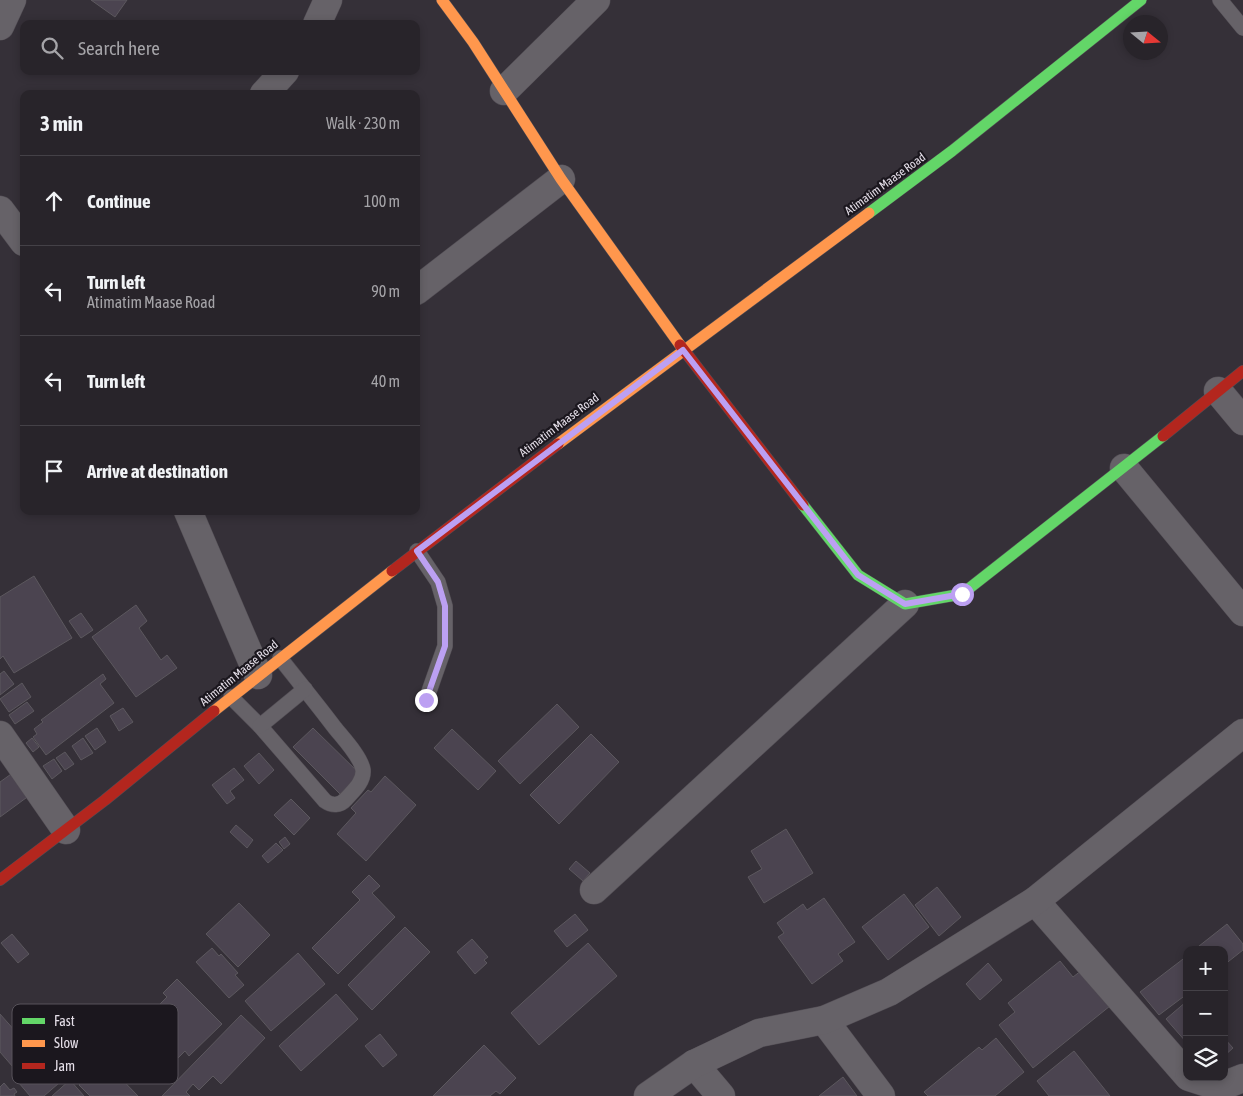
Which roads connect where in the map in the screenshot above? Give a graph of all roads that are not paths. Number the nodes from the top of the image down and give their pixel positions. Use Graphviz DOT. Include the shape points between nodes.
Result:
graph roads {
  1 [pos="12,0"];
  2 [pos="328,0"];
  3 [pos="442,0"];
  4 [pos="596,0"];
  5 [pos="1141,0"];
  6 [pos="1220,0"];
  7 [pos="319,20"];
  8 [pos="0,26"];
  9 [pos="1243,28"];
  10 [pos="281,75"];
  11 [pos="268,90"];
  12 [pos="504,91"];
  13 [pos="560,179"];
  14 [pos="0,210"];
  15 [pos="20,237"];
  16 [pos="420,288"];
  17 [pos="683,350"];
  18 [pos="1243,371"];
  19 [pos="1218,392"];
  20 [pos="1243,421"];
  21 [pos="1124,468"];
  22 [pos="190,515"];
  23 [pos="417,551"];
  24 [pos="905,604"];
  25 [pos="1243,612"];
  26 [pos="280,658"];
  27 [pos="258,675"];
  28 [pos="305,689"];
  29 [pos="231,697"];
  30 [pos="426,700"];
  31 [pos="260,726"];
  32 [pos="1243,733"];
  33 [pos="0,735"];
  34 [pos="66,830"];
  35 [pos="0,880"];
  36 [pos="594,890"];
  37 [pos="1035,901"];
  38 [pos="824,1020"];
  39 [pos="694,1064"];
  40 [pos="1183,1070"];
  41 [pos="1204,1081"];
  42 [pos="1224,1087"];
  43 [pos="648,1096"];
  44 [pos="721,1096"];
  45 [pos="881,1096"];
  1 -- 8 [label="street"];
  2 -- 7 [label="street"];
  3 -- 12 [label="main road"];
  4 -- 12 [label="street"];
  5 -- 17 [label="main road, Atimatim Maase Road" via="952,151"];
  6 -- 9 [label="lane"];
  10 -- 11 [label="street"];
  12 -- 13 [label="main road"];
  13 -- 16 [label="street"];
  13 -- 17 [label="main road"];
  14 -- 15 [label="street"];
  17 -- 23 [label="main road, Atimatim Maase Road"];
  17 -- 24 [label="main road" via="858,575"];
  18 -- 19 [label="main road"];
  19 -- 20 [label="street"];
  19 -- 21 [label="main road"];
  21 -- 24 [label="main road" via="962,594"];
  21 -- 25 [label="street"];
  22 -- 27 [label="street"];
  23 -- 26 [label="main road, Atimatim Maase Road"];
  23 -- 30 [label="lane" via="438,582 445,606 445,646"];
  24 -- 36 [label="street"];
  26 -- 27 [label="main road, Atimatim Maase Road"];
  26 -- 28 [label="lane"];
  27 -- 29 [label="main road, Atimatim Maase Road"];
  28 -- 31 [label="lane"];
  28 -- 31 [label="lane" via="363,770 359,784 343,802 333,804 326,801"];
  29 -- 31 [label="lane"];
  29 -- 34 [label="main road, Atimatim Maase Road"];
  32 -- 37 [label="street"];
  33 -- 34 [label="street"];
  34 -- 35 [label="main road, Atimatim Maase Road"];
  37 -- 38 [label="street" via="889,992"];
  37 -- 40 [label="street"];
  38 -- 39 [label="street" via="759,1033"];
  38 -- 45 [label="street"];
  39 -- 43 [label="street"];
  39 -- 44 [label="street"];
  41 -- 42 [label="street"];
}
